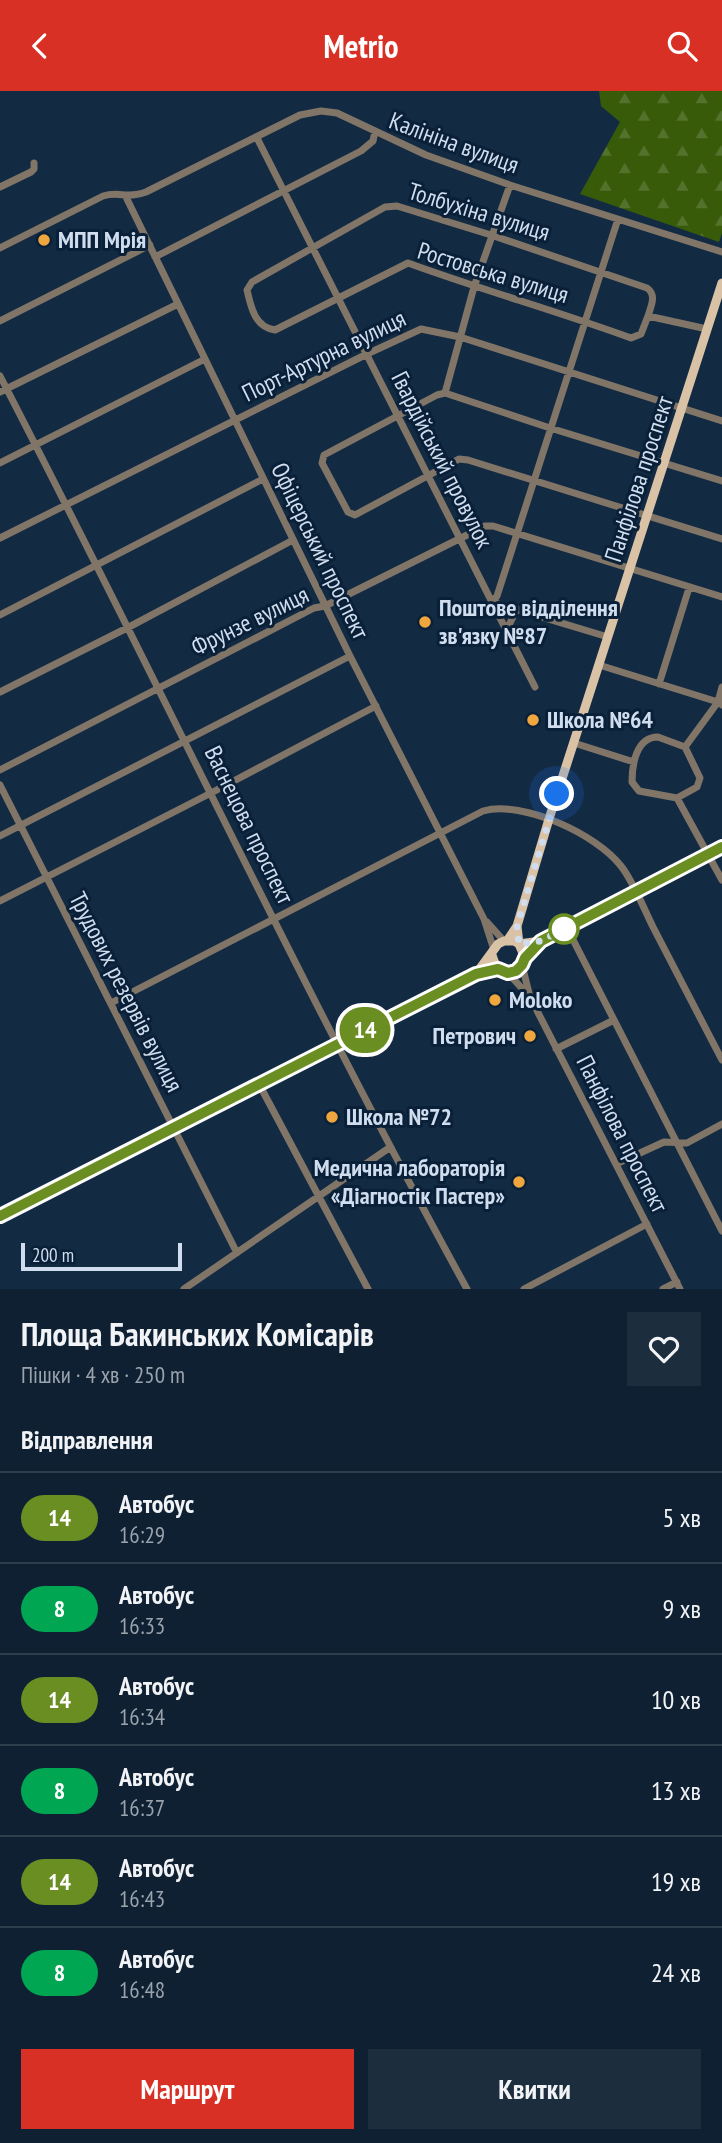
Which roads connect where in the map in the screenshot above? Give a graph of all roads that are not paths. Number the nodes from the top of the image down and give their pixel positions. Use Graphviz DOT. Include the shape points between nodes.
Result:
graph roads {
  1 [pos="375,131"];
  2 [pos="257,138"];
  3 [pos="34,163"];
  4 [pos="510,184"];
  5 [pos="0,187"];
  6 [pos="284,191"];
  7 [pos="126,197"];
  8 [pos="618,219"];
  9 [pos="491,235"];
  10 [pos="150,245"];
  11 [pos="312,247"];
  12 [pos="0,248"];
  13 [pos="722,252"];
  14 [pos="155,257"];
  15 [pos="601,271"];
  16 [pos="722,283"];
  17 [pos="474,287"];
  18 [pos="339,299"];
  19 [pos="178,303"];
  20 [pos="253,309"];
  21 [pos="648,316"];
  22 [pos="0,321"];
  23 [pos="585,321"];
  24 [pos="707,329"];
  25 [pos="460,337"];
  26 [pos="367,354"];
  27 [pos="205,359"];
  28 [pos="568,373"];
  29 [pos="0,376"];
  30 [pos="3,391"];
  31 [pos="445,393"];
  32 [pos="682,408"];
  33 [pos="399,416"];
  34 [pos="236,421"];
  35 [pos="722,421"];
  36 [pos="550,428"];
  37 [pos="36,445"];
  38 [pos="0,463"];
  39 [pos="664,463"];
  40 [pos="429,475"];
  41 [pos="263,479"];
  42 [pos="533,479"];
  43 [pos="722,481"];
  44 [pos="66,504"];
  45 [pos="646,515"];
  46 [pos="517,534"];
  47 [pos="460,537"];
  48 [pos="0,538"];
  49 [pos="722,539"];
  50 [pos="293,540"];
  51 [pos="96,565"];
  52 [pos="630,569"];
  53 [pos="690,588"];
  54 [pos="722,597"];
  55 [pos="492,602"];
  56 [pos="325,606"];
  57 [pos="517,610"];
  58 [pos="0,615"];
  59 [pos="129,628"];
  60 [pos="506,631"];
  61 [pos="608,637"];
  62 [pos="350,656"];
  63 [pos="599,665"];
  64 [pos="659,684"];
  65 [pos="535,687"];
  66 [pos="722,687"];
  67 [pos="159,689"];
  68 [pos="0,692"];
  69 [pos="720,703"];
  70 [pos="376,706"];
  71 [pos="186,742"];
  72 [pos="574,743"];
  73 [pos="684,747"];
  74 [pos="635,762"];
  75 [pos="0,769"];
  76 [pos="0,785"];
  77 [pos="211,793"];
  78 [pos="677,798"];
  79 [pos="549,819"];
  80 [pos="20,825"];
  81 [pos="439,833"];
  82 [pos="0,836"];
  83 [pos="722,847"];
  84 [pos="709,854"];
  85 [pos="47,877"];
  86 [pos="722,880"];
  87 [pos="635,892"];
  88 [pos="0,901"];
  89 [pos="274,919"];
  90 [pos="484,919"];
  91 [pos="517,926"];
  92 [pos="567,928"];
  93 [pos="505,941"];
  94 [pos="541,941"];
  95 [pos="519,944"];
  96 [pos="493,952"];
  97 [pos="523,962"];
  98 [pos="498,969"];
  99 [pos="508,973"];
  100 [pos="476,974"];
  101 [pos="530,997"];
  102 [pos="111,1003"];
  103 [pos="614,1020"];
  104 [pos="337,1045"];
  105 [pos="556,1049"];
  106 [pos="722,1060"];
  107 [pos="259,1084"];
  108 [pos="722,1124"];
  109 [pos="173,1128"];
  110 [pos="677,1143"];
  111 [pos="389,1148"];
  112 [pos="615,1164"];
  113 [pos="317,1197"];
  114 [pos="0,1216"];
  115 [pos="647,1224"];
  116 [pos="722,1231"];
  117 [pos="237,1253"];
  118 [pos="679,1286"];
  119 [pos="184,1289"];
  120 [pos="368,1289"];
  121 [pos="467,1289"];
  122 [pos="524,1289"];
  123 [pos="663,1289"];
  1 -- 2 [label="street" via="337,113 313,111"];
  1 -- 4 [label="street, Калініна вулиця" via="426,155"];
  1 -- 6 [label="street, Калініна вулиця" via="369,145"];
  2 -- 6 [label="street, Гвардійський провулок"];
  2 -- 7 [label="street" via="148,192"];
  3 -- 5 [label="street" via="34,170"];
  4 -- 8 [label="street, Калініна вулиця"];
  4 -- 9 [label="street"];
  6 -- 11 [label="street, Гвардійський провулок"];
  6 -- 14 [label="street, Калініна вулиця"];
  7 -- 10 [label="street, Офіцерський проспект"];
  7 -- 12 [label="street" via="103,196"];
  8 -- 13 [label="street, Калініна вулиця"];
  8 -- 15 [label="street"];
  9 -- 11 [label="street, Толбухіна вулиця" via="393,205"];
  9 -- 15 [label="street, Толбухіна вулиця"];
  9 -- 17 [label="street"];
  10 -- 14 [label="street, Офіцерський проспект"];
  10 -- 22 [label="street"];
  11 -- 18 [label="street, Гвардійський провулок"];
  11 -- 20 [label="street, Толбухіна вулиця" via="252,282 247,290"];
  14 -- 19 [label="street, Офіцерський проспект"];
  15 -- 21 [label="street, Толбухіна вулиця" via="649,289 653,298"];
  15 -- 23 [label="street"];
  16 -- 24 [label="main road, Панфілова проспект"];
  17 -- 18 [label="street, Ростовська вулиця" via="408,263"];
  17 -- 23 [label="street, Ростовська вулиця"];
  17 -- 25 [label="street"];
  18 -- 20 [label="street, Ростовська вулиця" via="275,330 259,324"];
  18 -- 26 [label="street, Гвардійський провулок"];
  19 -- 27 [label="street, Офіцерський проспект"];
  19 -- 30 [label="street"];
  21 -- 23 [label="street, Ростовська вулиця" via="641,334 631,338"];
  21 -- 24 [label="street"];
  23 -- 28 [label="street"];
  24 -- 32 [label="main road, Панфілова проспект"];
  25 -- 26 [label="street, Порт-Артурна вулиця" via="421,329"];
  25 -- 28 [label="street, Порт-Артурна вулиця"];
  25 -- 31 [label="street"];
  26 -- 33 [label="street, Гвардійський провулок"];
  26 -- 34 [label="street, Порт-Артурна вулиця"];
  27 -- 34 [label="street, Офіцерський проспект"];
  27 -- 37 [label="street"];
  28 -- 32 [label="street, Порт-Артурна вулиця"];
  28 -- 36 [label="street"];
  29 -- 30 [label="street, Васнецова проспект"];
  30 -- 37 [label="street, Васнецова проспект"];
  31 -- 33 [label="street"];
  31 -- 36 [label="street"];
  32 -- 35 [label="street, Порт-Артурна вулиця"];
  32 -- 39 [label="main road, Панфілова проспект"];
  33 -- 40 [label="street, Гвардійський провулок"];
  33 -- 40 [label="street" via="324,455 322,463 333,485 348,512 355,515"];
  34 -- 41 [label="street, Офіцерський проспект"];
  34 -- 44 [label="street, Порт-Артурна вулиця"];
  36 -- 39 [label="street"];
  36 -- 42 [label="street"];
  37 -- 38 [label="street"];
  37 -- 44 [label="street, Васнецова проспект"];
  39 -- 43 [label="street"];
  39 -- 45 [label="main road, Панфілова проспект"];
  40 -- 42 [label="street" via="459,459"];
  40 -- 47 [label="street, Гвардійський провулок"];
  41 -- 50 [label="street, Офіцерський проспект"];
  41 -- 51 [label="street"];
  42 -- 45 [label="street"];
  42 -- 46 [label="street"];
  44 -- 48 [label="street, Порт-Артурна вулиця"];
  44 -- 51 [label="street, Васнецова проспект"];
  45 -- 49 [label="street"];
  45 -- 52 [label="main road, Панфілова проспект"];
  46 -- 47 [label="street, Фрунзе вулиця" via="488,526"];
  46 -- 52 [label="street, Фрунзе вулиця"];
  46 -- 55 [label="street"];
  47 -- 55 [label="street, Гвардійський провулок"];
  47 -- 56 [label="street, Фрунзе вулиця"];
  50 -- 56 [label="street, Офіцерський проспект"];
  50 -- 59 [label="street"];
  51 -- 58 [label="street"];
  51 -- 59 [label="street, Васнецова проспект"];
  52 -- 53 [label="street, Фрунзе вулиця"];
  52 -- 61 [label="main road, Панфілова проспект"];
  53 -- 54 [label="street, Фрунзе вулиця"];
  53 -- 64 [label="street"];
  55 -- 57 [label="street"];
  55 -- 60 [label="street, Гвардійський провулок"];
  56 -- 62 [label="street, Офіцерський проспект"];
  56 -- 67 [label="street, Фрунзе вулиця"];
  57 -- 60 [label="street"];
  57 -- 61 [label="street"];
  59 -- 67 [label="street, Васнецова проспект"];
  59 -- 68 [label="street"];
  60 -- 65 [label="street, Гвардійський провулок"];
  61 -- 63 [label="main road, Панфілова проспект"];
  62 -- 70 [label="street, Офіцерський проспект"];
  62 -- 71 [label="street"];
  63 -- 64 [label="street"];
  63 -- 72 [label="main road, Панфілова проспект"];
  64 -- 69 [label="street"];
  66 -- 69 [label="street"];
  67 -- 71 [label="street, Васнецова проспект"];
  67 -- 75 [label="street, Фрунзе вулиця"];
  69 -- 73 [label="street"];
  70 -- 77 [label="street"];
  70 -- 81 [label="street, Офіцерський проспект"];
  71 -- 77 [label="street, Васнецова проспект"];
  71 -- 80 [label="street"];
  72 -- 74 [label="street"];
  72 -- 79 [label="main road, Панфілова проспект"];
  73 -- 74 [label="street" via="651,738 641,744"];
  73 -- 78 [label="street" via="700,781"];
  74 -- 78 [label="street" via="632,780 636,789"];
  76 -- 80 [label="street, Трудових резервів вулиця"];
  77 -- 85 [label="street"];
  77 -- 89 [label="street, Васнецова проспект"];
  78 -- 84 [label="street"];
  79 -- 81 [label="street" via="494,808"];
  79 -- 87 [label="street" via="590,839 621,866"];
  79 -- 91 [label="main road, Панфілова проспект"];
  80 -- 82 [label="street"];
  80 -- 85 [label="street, Трудових резервів вулиця"];
  81 -- 89 [label="street"];
  81 -- 90 [label="street, Офіцерський проспект"];
  83 -- 84 [label="main road"];
  84 -- 86 [label="street"];
  84 -- 87 [label="main road"];
  85 -- 88 [label="street"];
  85 -- 102 [label="street, Трудових резервів вулиця"];
  87 -- 92 [label="main road"];
  87 -- 106 [label="street"];
  89 -- 102 [label="street"];
  89 -- 104 [label="street, Васнецова проспект"];
  90 -- 93 [label="street"];
  90 -- 96 [label="street"];
  91 -- 93 [label="main road, Панфілова проспект"];
  91 -- 95 [label="main road, Панфілова проспект"];
  92 -- 94 [label="main road"];
  92 -- 103 [label="street"];
  93 -- 95 [label="main road"];
  93 -- 96 [label="main road"];
  94 -- 95 [label="main road"];
  94 -- 97 [label="main road"];
  95 -- 97 [label="main road"];
  96 -- 98 [label="main road"];
  96 -- 100 [label="main road"];
  97 -- 99 [label="main road"];
  97 -- 101 [label="street, Панфілова проспект"];
  98 -- 99 [label="main road"];
  98 -- 100 [label="main road"];
  99 -- 101 [label="street, Панфілова проспект"];
  100 -- 104 [label="main road"];
  101 -- 105 [label="street, Панфілова проспект"];
  102 -- 109 [label="street, Трудових резервів вулиця"];
  103 -- 105 [label="street"];
  103 -- 110 [label="street"];
  104 -- 107 [label="main road"];
  104 -- 111 [label="street, Васнецова проспект"];
  105 -- 112 [label="street, Панфілова проспект"];
  107 -- 109 [label="main road"];
  107 -- 113 [label="street"];
  108 -- 110 [label="street" via="687,1143"];
  109 -- 114 [label="main road"];
  109 -- 117 [label="street, Трудових резервів вулиця"];
  110 -- 112 [label="street" via="664,1142"];
  110 -- 116 [label="street"];
  111 -- 113 [label="street"];
  111 -- 121 [label="street, Васнецова проспект"];
  112 -- 115 [label="street, Панфілова проспект"];
  113 -- 117 [label="street"];
  113 -- 120 [label="street"];
  115 -- 118 [label="street, Панфілова проспект"];
  115 -- 122 [label="street"];
  117 -- 119 [label="street"];
  118 -- 123 [label="street"];
}
